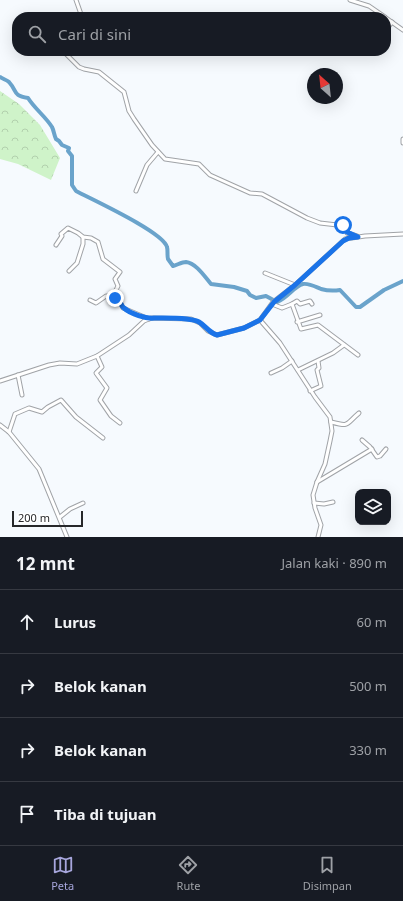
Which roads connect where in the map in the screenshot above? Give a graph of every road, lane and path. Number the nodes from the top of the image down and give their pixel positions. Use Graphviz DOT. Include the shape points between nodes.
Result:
graph roads {
  1 [pos="76,0"];
  2 [pos="350,0"];
  3 [pos="359,1"];
  4 [pos="80,12"];
  5 [pos="379,12"];
  6 [pos="392,22"];
  7 [pos="403,30"];
  8 [pos="68,56"];
  9 [pos="403,140"];
  10 [pos="403,143"];
  11 [pos="158,152"];
  12 [pos="136,191"];
  13 [pos="403,234"];
  14 [pos="83,237"];
  15 [pos="358,237"];
  16 [pos="56,245"];
  17 [pos="68,271"];
  18 [pos="264,273"];
  19 [pos="295,285"];
  20 [pos="118,297"];
  21 [pos="90,300"];
  22 [pos="273,303"];
  23 [pos="292,304"];
  24 [pos="312,304"];
  25 [pos="320,315"];
  26 [pos="149,319"];
  27 [pos="260,320"];
  28 [pos="297,322"];
  29 [pos="344,345"];
  30 [pos="358,355"];
  31 [pos="97,356"];
  32 [pos="292,361"];
  33 [pos="318,361"];
  34 [pos="298,370"];
  35 [pos="271,373"];
  36 [pos="18,375"];
  37 [pos="0,382"];
  38 [pos="310,391"];
  39 [pos="22,394"];
  40 [pos="359,412"];
  41 [pos="331,422"];
  42 [pos="120,423"];
  43 [pos="0,425"];
  44 [pos="9,432"];
  45 [pos="103,438"];
  46 [pos="362,440"];
  47 [pos="372,449"];
  48 [pos="386,449"];
  49 [pos="317,482"];
  50 [pos="333,502"];
  51 [pos="83,503"];
  52 [pos="314,503"];
  53 [pos="60,517"];
  54 [pos="67,537"];
  55 [pos="318,537"];
  1 -- 4 [label="street"];
  2 -- 3 [label="street"];
  3 -- 5 [label="street"];
  6 -- 7 [label="street"];
  8 -- 11 [label="street" via="79,67 99,72 124,92 129,111"];
  9 -- 10 [label="street"];
  11 -- 12 [label="street" via="147,165"];
  11 -- 15 [label="street" via="168,160 201,165 210,175 250,193 262,194 289,210 315,221 346,226 347,232"];
  13 -- 15 [label="street"];
  14 -- 16 [label="street" via="68,228 61,234"];
  14 -- 17 [label="street" via="77,264"];
  14 -- 20 [label="street" via="98,242 103,258 120,272 115,280 118,286 115,292"];
  15 -- 19 [label="street" via="343,241"];
  18 -- 19 [label="street"];
  19 -- 22 [label="street"];
  20 -- 21 [label="street" via="106,296 96,303"];
  20 -- 26 [label="street" via="124,308"];
  22 -- 23 [label="street" via="282,308"];
  22 -- 27 [label="street"];
  23 -- 24 [label="street" via="297,301 300,304 310,301"];
  23 -- 28 [label="street"];
  25 -- 28 [label="street"];
  26 -- 27 [label="street" via="191,319 220,335"];
  26 -- 31 [label="street"];
  27 -- 32 [label="street" via="280,342"];
  28 -- 29 [label="street" via="301,329 318,325"];
  29 -- 30 [label="street"];
  29 -- 33 [label="street"];
  31 -- 36 [label="street" via="77,364 55,364"];
  31 -- 42 [label="street" via="102,367 96,373 107,388 100,400"];
  32 -- 34 [label="street"];
  32 -- 35 [label="street"];
  33 -- 34 [label="street"];
  33 -- 38 [label="street" via="317,373 321,386"];
  34 -- 38 [label="street"];
  36 -- 37 [label="street"];
  36 -- 39 [label="street"];
  38 -- 41 [label="street" via="330,415"];
  40 -- 41 [label="street" via="346,425"];
  41 -- 49 [label="street" via="327,455"];
  43 -- 44 [label="street"];
  44 -- 45 [label="street" via="15,414 29,408 42,412 61,400 76,417"];
  44 -- 53 [label="street" via="39,469"];
  46 -- 47 [label="street"];
  47 -- 48 [label="street" via="379,457"];
  47 -- 49 [label="street"];
  49 -- 52 [label="street" via="313,495"];
  50 -- 52 [label="street"];
  51 -- 53 [label="street"];
  52 -- 55 [label="street" via="321,525"];
  53 -- 54 [label="street"];
}
